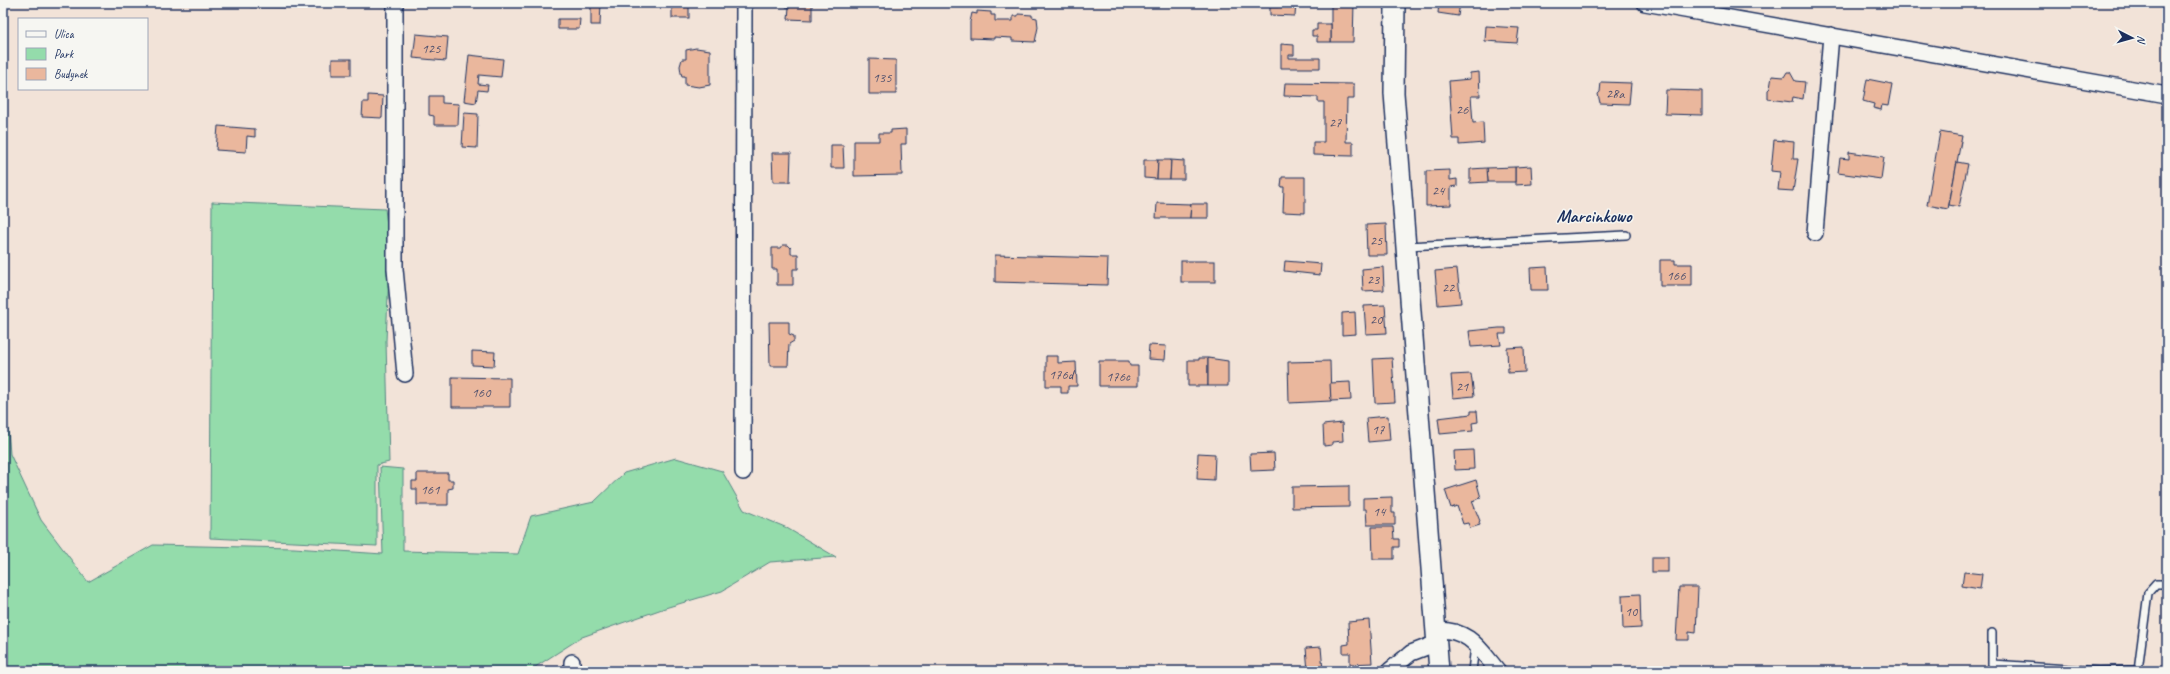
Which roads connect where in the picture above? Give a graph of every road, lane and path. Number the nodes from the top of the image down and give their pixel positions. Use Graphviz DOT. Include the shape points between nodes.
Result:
graph roads {
  1 [pos="395,3"];
  2 [pos="744,3"];
  3 [pos="1395,3"];
  4 [pos="1645,3"];
  5 [pos="1831,36"];
  6 [pos="2167,95"];
  7 [pos="1815,233"];
  8 [pos="1626,236"];
  9 [pos="1405,247"];
  10 [pos="405,374"];
  11 [pos="743,472"];
  12 [pos="2167,584"];
  13 [pos="1992,633"];
  14 [pos="1436,637"];
  15 [pos="1476,643"];
  16 [pos="1390,671"];
  17 [pos="1439,671"];
  18 [pos="1472,671"];
  19 [pos="1498,671"];
  1 -- 10 [label="street" via="395,269"];
  2 -- 11 [label="street"];
  3 -- 9 [label="street" via="1394,93"];
  4 -- 5 [label="street"];
  5 -- 6 [label="street"];
  5 -- 7 [label="street"];
  8 -- 9 [label="lane"];
  9 -- 14 [label="street"];
  12 -- 13 [label="lane" via="2156,584 2148,593 2138,670 2098,671 1992,664"];
  14 -- 15 [label="street" via="1450,630 1461,633"];
  14 -- 16 [label="street"];
  14 -- 17 [label="street"];
  15 -- 18 [label="lane"];
  15 -- 19 [label="street"];
}
